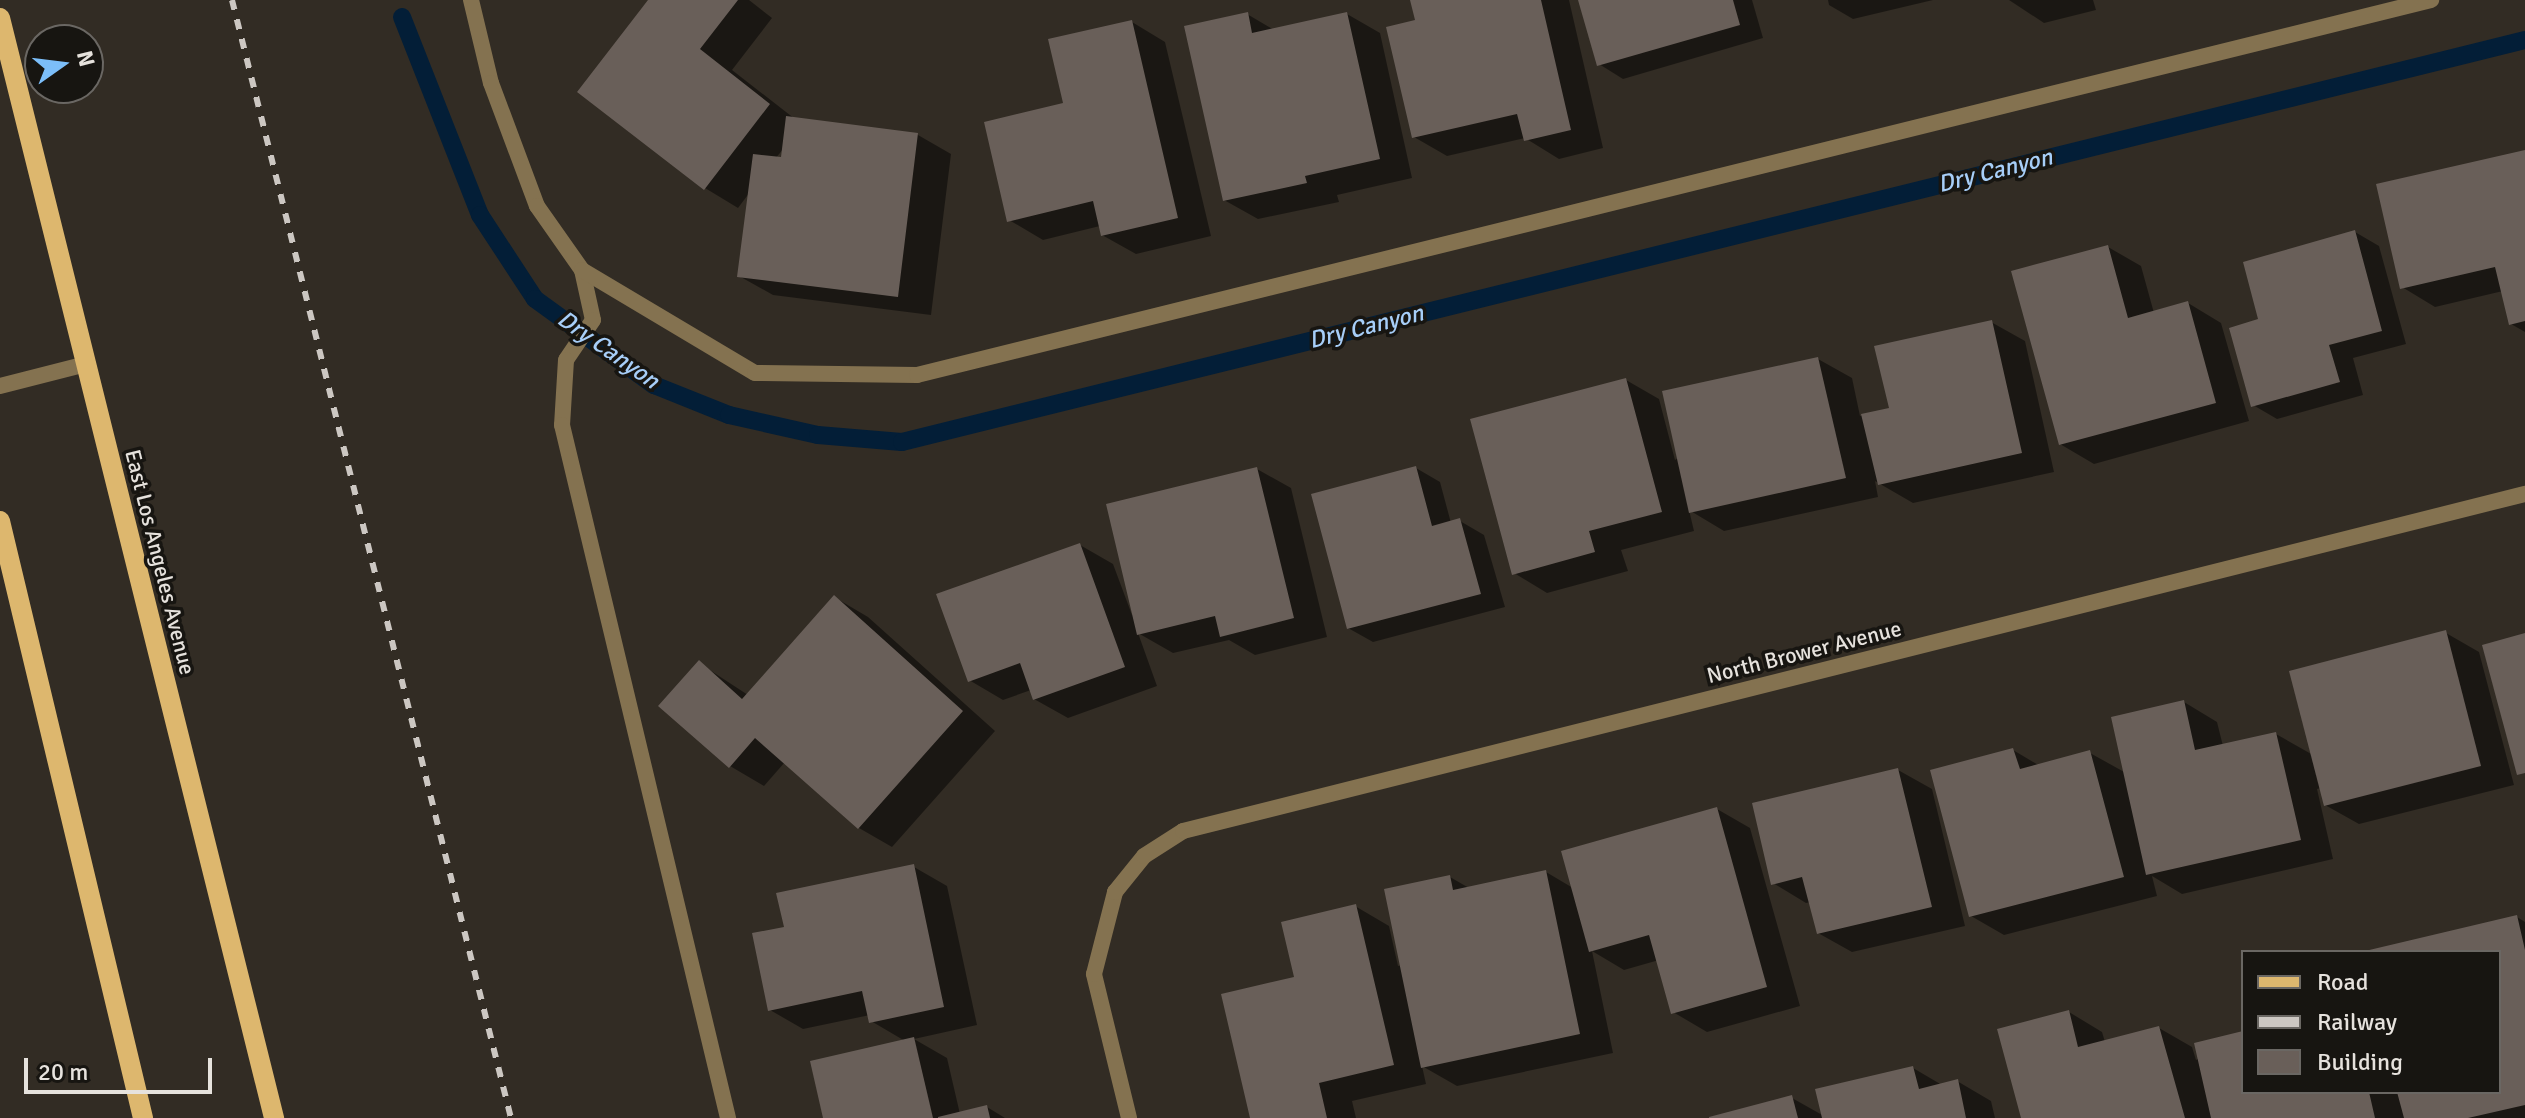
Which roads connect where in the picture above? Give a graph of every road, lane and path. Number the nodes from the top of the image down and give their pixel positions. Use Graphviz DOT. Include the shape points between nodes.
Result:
graph roads {
  1 [pos="471,0"];
  2 [pos="2431,0"];
  3 [pos="0,18"];
  4 [pos="582,270"];
  5 [pos="86,364"];
  6 [pos="0,386"];
  7 [pos="2525,494"];
  8 [pos="0,521"];
  9 [pos="143,1118"];
  10 [pos="274,1118"];
  11 [pos="728,1118"];
  12 [pos="1129,1118"];
  1 -- 4 [label="street" via="491,83 537,206"];
  2 -- 4 [label="street" via="917,375 755,373"];
  3 -- 5 [label="main road, East Los Angeles Avenue"];
  4 -- 11 [label="street" via="593,320 566,360 562,425"];
  5 -- 6 [label="street"];
  5 -- 10 [label="main road, East Los Angeles Avenue"];
  7 -- 12 [label="street, North Brower Avenue" via="1183,831 1144,856 1115,892 1094,974"];
  8 -- 9 [label="main road"];
}
